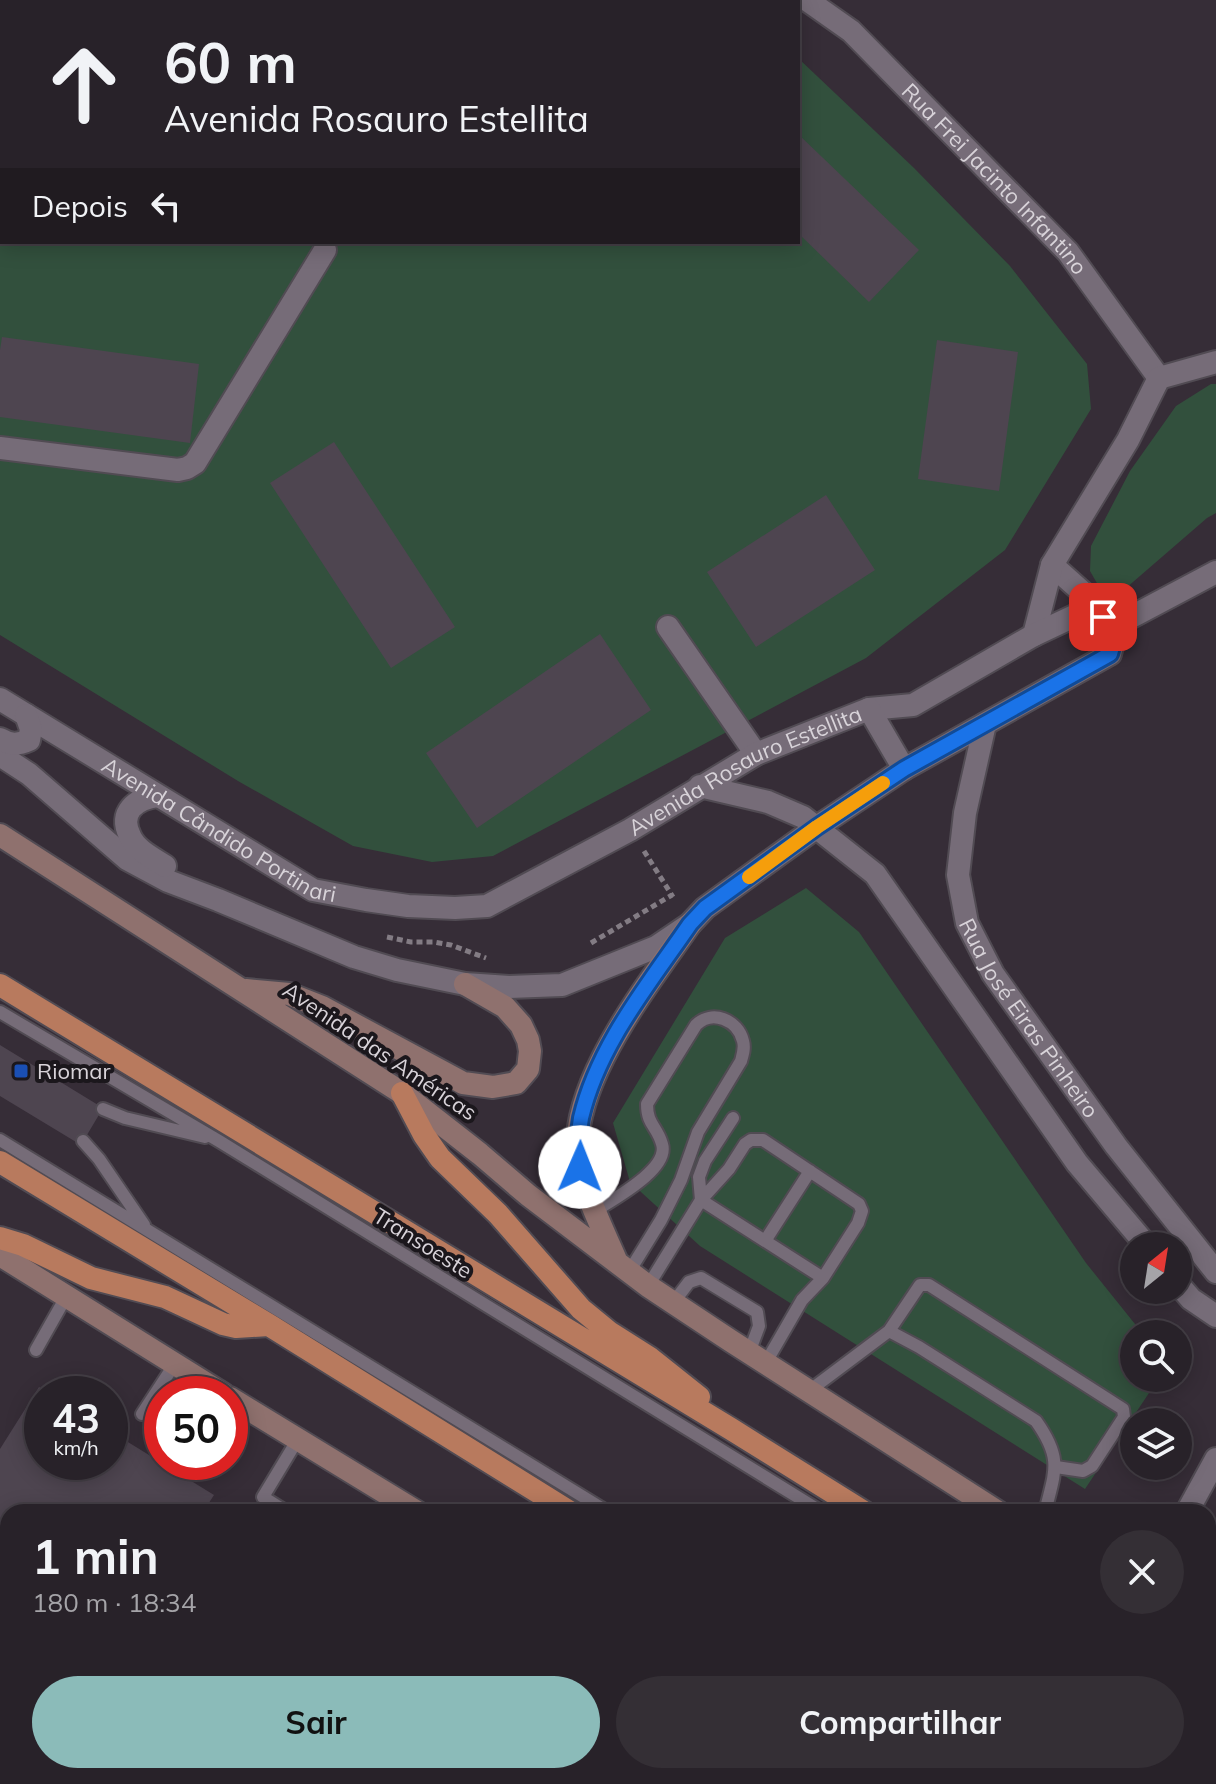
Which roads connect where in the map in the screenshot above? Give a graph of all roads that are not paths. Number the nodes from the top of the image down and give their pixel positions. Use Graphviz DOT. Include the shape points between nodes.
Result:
graph roads {
  1 [pos="807,0"];
  2 [pos="325,250"];
  3 [pos="1216,362"];
  4 [pos="1159,378"];
  5 [pos="0,448"];
  6 [pos="1052,565"];
  7 [pos="1216,572"];
  8 [pos="1118,624"];
  9 [pos="668,627"];
  10 [pos="1034,635"];
  11 [pos="0,699"];
  12 [pos="869,709"];
  13 [pos="26,715"];
  14 [pos="985,724"];
  15 [pos="0,739"];
  16 [pos="756,754"];
  17 [pos="0,755"];
  18 [pos="904,769"];
  19 [pos="700,786"];
  20 [pos="157,796"];
  21 [pos="817,827"];
  22 [pos="0,835"];
  23 [pos="218,900"];
  24 [pos="455,908"];
  25 [pos="690,924"];
  26 [pos="465,984"];
  27 [pos="0,985"];
  28 [pos="243,990"];
  29 [pos="0,1012"];
  30 [pos="402,1093"];
  31 [pos="103,1109"];
  32 [pos="733,1118"];
  33 [pos="0,1140"];
  34 [pos="83,1141"];
  35 [pos="219,1141"];
  36 [pos="0,1162"];
  37 [pos="810,1171"];
  38 [pos="701,1200"];
  39 [pos="595,1211"];
  40 [pos="148,1231"];
  41 [pos="1135,1232"];
  42 [pos="0,1238"];
  43 [pos="765,1241"];
  44 [pos="0,1255"];
  45 [pos="1216,1272"];
  46 [pos="631,1273"];
  47 [pos="823,1278"];
  48 [pos="66,1297"];
  49 [pos="1192,1300"];
  50 [pos="673,1303"];
  51 [pos="1216,1316"];
  52 [pos="269,1325"];
  53 [pos="889,1331"];
  54 [pos="36,1350"];
  55 [pos="757,1358"];
  56 [pos="174,1365"];
  57 [pos="193,1376"];
  58 [pos="809,1391"];
  59 [pos="248,1409"];
  60 [pos="142,1414"];
  61 [pos="731,1429"];
  62 [pos="298,1439"];
  63 [pos="1216,1459"];
  64 [pos="1056,1467"];
  65 [pos="274,1504"];
  66 [pos="404,1504"];
  67 [pos="557,1504"];
  68 [pos="595,1504"];
  69 [pos="809,1504"];
  70 [pos="851,1504"];
  71 [pos="986,1504"];
  72 [pos="1047,1504"];
  73 [pos="1191,1504"];
  1 -- 4 [label="street, Rua Frei Jacinto Infantino" via="851,31 1068,252"];
  2 -- 5 [label="street" via="195,463 187,468"];
  3 -- 4 [label="street"];
  4 -- 6 [label="street"];
  6 -- 8 [label="street"];
  6 -- 10 [label="street"];
  7 -- 8 [label="street"];
  8 -- 10 [label="street, Avenida Rosauro Estellita" via="1087,610"];
  8 -- 14 [label="street" via="1110,654"];
  9 -- 16 [label="street"];
  10 -- 12 [label="street, Avenida Rosauro Estellita" via="913,705"];
  11 -- 13 [label="street, Avenida Cândido Portinari"];
  12 -- 16 [label="street, Avenida Rosauro Estellita"];
  12 -- 18 [label="street"];
  13 -- 15 [label="street" via="29,740 19,744"];
  13 -- 20 [label="street, Avenida Cândido Portinari"];
  14 -- 18 [label="street"];
  14 -- 45 [label="street, Rua José Eiras Pinheiro" via="965,813 958,875 967,923 1001,987"];
  16 -- 19 [label="street, Avenida Rosauro Estellita"];
  17 -- 23 [label="street" via="127,859"];
  18 -- 21 [label="street"];
  19 -- 21 [label="street" via="768,802"];
  19 -- 24 [label="street, Avenida Rosauro Estellita" via="487,906"];
  20 -- 23 [label="street" via="141,798 132,806 126,824 130,838"];
  20 -- 24 [label="street, Avenida Cândido Portinari" via="313,890"];
  21 -- 25 [label="street"];
  21 -- 41 [label="street" via="875,874 1077,1163"];
  22 -- 28 [label="main road, Avenida das Américas"];
  23 -- 26 [label="street" via="354,957"];
  25 -- 26 [label="street" via="656,947 562,985"];
  25 -- 39 [label="main road" via="616,1033 592,1083 578,1144"];
  26 -- 28 [label="main road" via="505,1007 521,1025 530,1051 528,1069 516,1083 463,1083 322,1007 289,994"];
  27 -- 61 [label="highway"];
  28 -- 30 [label="main road, Avenida das Américas"];
  29 -- 35 [label="lane, Transoeste"];
  30 -- 46 [label="main road, Avenida das Américas"];
  30 -- 61 [label="highway" via="440,1158 498,1214 581,1309 678,1379"];
  31 -- 35 [label="lane"];
  32 -- 38 [label="lane" via="705,1161 699,1177"];
  33 -- 40 [label="lane"];
  34 -- 40 [label="lane"];
  35 -- 69 [label="lane, Transoeste"];
  36 -- 52 [label="highway"];
  37 -- 38 [label="lane" via="763,1140 751,1140"];
  37 -- 43 [label="lane"];
  37 -- 47 [label="lane" via="862,1211"];
  38 -- 43 [label="lane"];
  38 -- 46 [label="lane"];
  39 -- 46 [label="main road"];
  39 -- 46 [label="lane" via="642,1180 662,1158 664,1149 647,1116 647,1104 696,1025 712,1016 737,1027 744,1048 741,1061 698,1132 681,1180"];
  40 -- 68 [label="lane"];
  42 -- 52 [label="highway" via="91,1278 165,1297 223,1324"];
  43 -- 47 [label="lane"];
  44 -- 48 [label="main road"];
  46 -- 50 [label="main road, Avenida das Américas"];
  47 -- 55 [label="lane"];
  48 -- 54 [label="lane"];
  48 -- 56 [label="main road"];
  49 -- 51 [label="street"];
  50 -- 55 [label="main road, Avenida das Américas"];
  50 -- 55 [label="lane" via="689,1282 701,1278 757,1312"];
  52 -- 67 [label="highway"];
  53 -- 58 [label="lane"];
  53 -- 64 [label="lane" via="1036,1421"];
  53 -- 64 [label="lane" via="920,1285 929,1285 1123,1409 1124,1417 1092,1466 1083,1471"];
  55 -- 58 [label="main road, Avenida das Américas"];
  56 -- 57 [label="main road"];
  56 -- 60 [label="lane"];
  58 -- 71 [label="main road, Avenida das Américas"];
  59 -- 62 [label="main road"];
  61 -- 70 [label="highway"];
  62 -- 65 [label="lane" via="263,1497"];
  62 -- 66 [label="main road"];
  63 -- 73 [label="street"];
  64 -- 72 [label="lane"];
}
